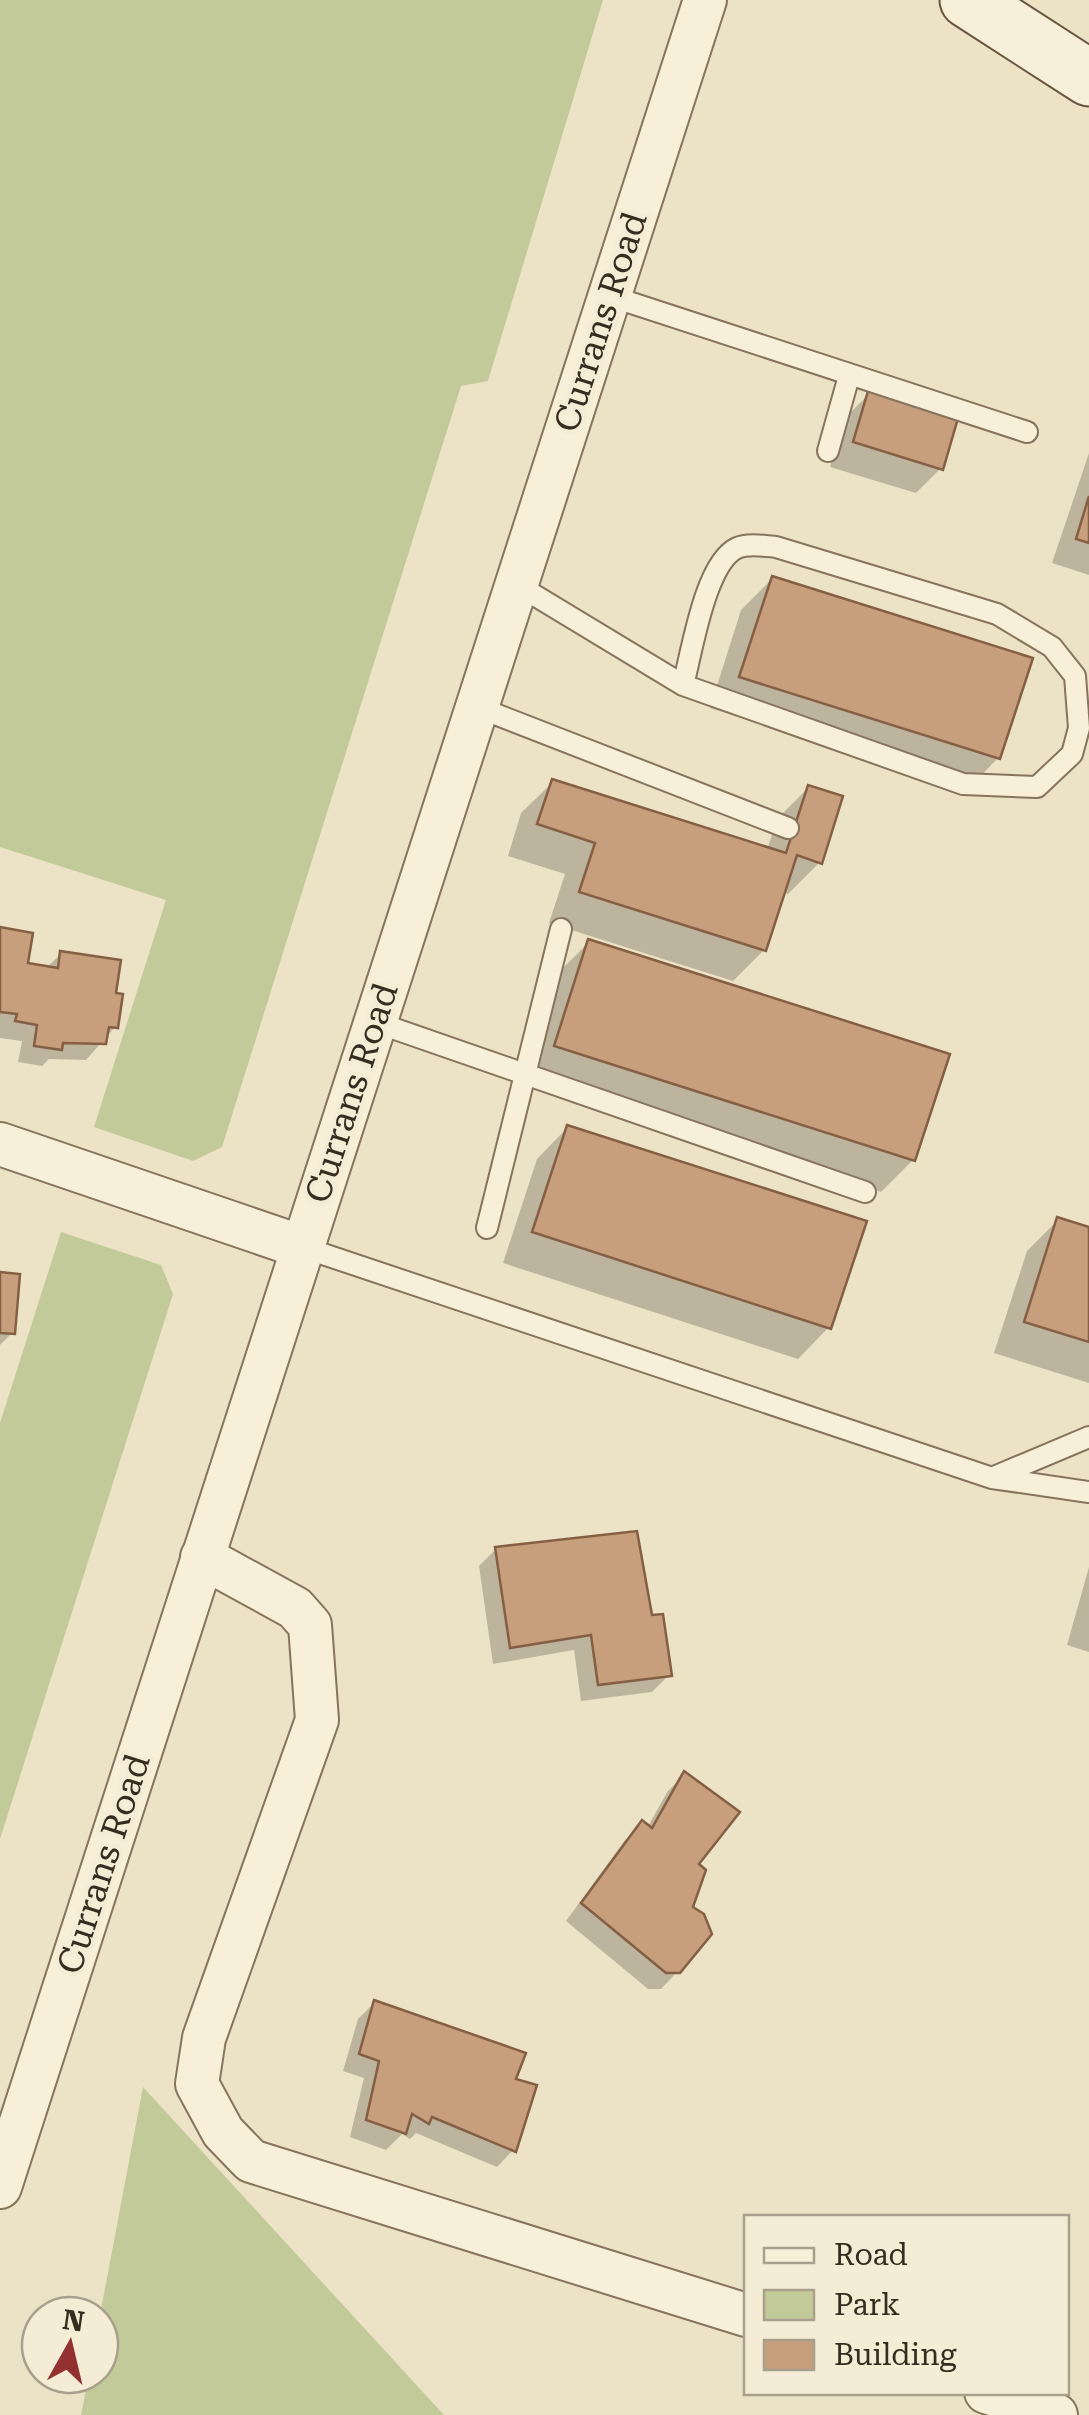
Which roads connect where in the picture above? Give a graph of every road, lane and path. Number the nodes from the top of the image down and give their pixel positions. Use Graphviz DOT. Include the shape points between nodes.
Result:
graph roads {
  1 [pos="706,0"];
  2 [pos="968,0"];
  3 [pos="1089,78"];
  4 [pos="610,296"];
  5 [pos="849,376"];
  6 [pos="1027,432"];
  7 [pos="828,451"];
  8 [pos="516,584"];
  9 [pos="683,686"];
  10 [pos="477,707"];
  11 [pos="788,828"];
  12 [pos="562,929"];
  13 [pos="375,1022"];
  14 [pos="529,1074"];
  15 [pos="0,1144"];
  16 [pos="866,1192"];
  17 [pos="487,1228"];
  18 [pos="302,1247"];
  19 [pos="1089,1437"];
  20 [pos="992,1478"];
  21 [pos="1089,1492"];
  22 [pos="202,1557"];
  23 [pos="0,2186"];
  24 [pos="744,2314"];
  25 [pos="995,2395"];
  26 [pos="1056,2415"];
  1 -- 4 [label="street, Currans Road"];
  2 -- 3 [label="street"];
  4 -- 5 [label="lane"];
  4 -- 8 [label="street, Currans Road"];
  5 -- 6 [label="lane"];
  5 -- 7 [label="lane"];
  8 -- 9 [label="lane"];
  8 -- 10 [label="street, Currans Road"];
  9 -- 9 [label="lane" via="963,784 1037,787 1072,754 1079,728 1075,676 1052,647 997,614 776,547 740,546 724,557 713,574"];
  10 -- 11 [label="lane"];
  10 -- 13 [label="street, Currans Road"];
  12 -- 14 [label="lane"];
  13 -- 14 [label="lane"];
  13 -- 18 [label="street, Currans Road"];
  14 -- 16 [label="lane"];
  14 -- 17 [label="lane"];
  15 -- 18 [label="street"];
  18 -- 20 [label="lane"];
  18 -- 22 [label="street, Currans Road"];
  19 -- 20 [label="lane"];
  20 -- 21 [label="lane"];
  22 -- 23 [label="street, Currans Road"];
  22 -- 24 [label="street" via="295,1608 310,1626 316,1720 204,2038 196,2084 223,2132 251,2161"];
  25 -- 26 [label="street"];
}
